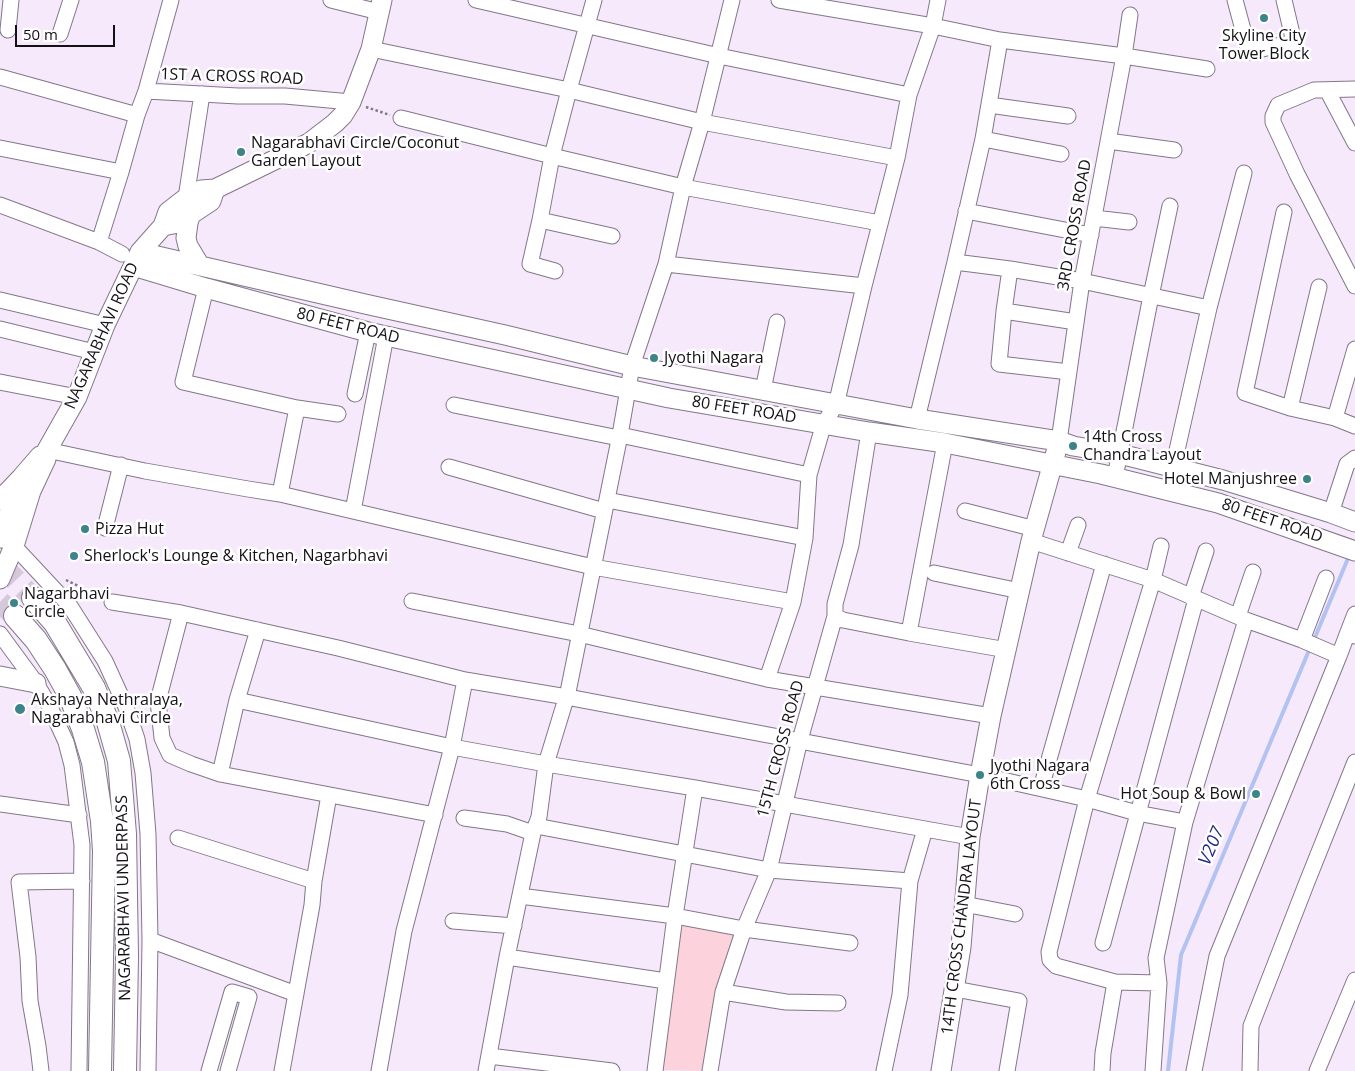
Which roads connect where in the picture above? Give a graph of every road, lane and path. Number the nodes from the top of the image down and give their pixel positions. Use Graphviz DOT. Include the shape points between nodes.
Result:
graph roads {
  1 [pos="11,0"];
  2 [pos="71,0"];
  3 [pos="171,0"];
  4 [pos="331,0"];
  5 [pos="476,0"];
  6 [pos="594,0"];
  7 [pos="732,0"];
  8 [pos="779,0"];
  9 [pos="938,0"];
  10 [pos="1235,0"];
  11 [pos="1284,0"];
  12 [pos="380,6"];
  13 [pos="1130,15"];
  14 [pos="586,25"];
  15 [pos="933,26"];
  16 [pos="8,30"];
  17 [pos="60,34"];
  18 [pos="1000,40"];
  19 [pos="371,49"];
  20 [pos="719,56"];
  21 [pos="1124,56"];
  22 [pos="1207,69"];
  23 [pos="0,77"];
  24 [pos="1355,88"];
  25 [pos="569,90"];
  26 [pos="1327,90"];
  27 [pos="146,91"];
  28 [pos="202,94"];
  29 [pos="908,95"];
  30 [pos="351,102"];
  31 [pos="989,105"];
  32 [pos="137,115"];
  33 [pos="1068,116"];
  34 [pos="401,118"];
  35 [pos="702,122"];
  36 [pos="983,139"];
  37 [pos="1108,140"];
  38 [pos="1355,143"];
  39 [pos="0,148"];
  40 [pos="1174,150"];
  41 [pos="1061,154"];
  42 [pos="552,156"];
  43 [pos="896,158"];
  44 [pos="121,172"];
  45 [pos="1244,173"];
  46 [pos="682,187"];
  47 [pos="0,205"];
  48 [pos="189,206"];
  49 [pos="1170,206"];
  50 [pos="966,211"];
  51 [pos="1284,212"];
  52 [pos="1094,218"];
  53 [pos="540,220"];
  54 [pos="1129,222"];
  55 [pos="880,223"];
  56 [pos="1091,234"];
  57 [pos="612,236"];
  58 [pos="99,242"];
  59 [pos="132,257"];
  60 [pos="955,262"];
  61 [pos="666,264"];
  62 [pos="200,266"];
  63 [pos="1010,269"];
  64 [pos="555,271"];
  65 [pos="1082,281"];
  66 [pos="864,286"];
  67 [pos="1319,286"];
  68 [pos="1355,286"];
  69 [pos="206,288"];
  70 [pos="1151,296"];
  71 [pos="0,300"];
  72 [pos="1208,308"];
  73 [pos="1004,311"];
  74 [pos="777,322"];
  75 [pos="1076,322"];
  76 [pos="105,325"];
  77 [pos="0,329"];
  78 [pos="377,334"];
  79 [pos="1355,349"];
  80 [pos="94,352"];
  81 [pos="632,366"];
  82 [pos="1069,372"];
  83 [pos="0,382"];
  84 [pos="628,389"];
  85 [pos="763,390"];
  86 [pos="355,394"];
  87 [pos="77,397"];
  88 [pos="454,405"];
  89 [pos="836,405"];
  90 [pos="296,408"];
  91 [pos="1290,408"];
  92 [pos="338,414"];
  93 [pos="1335,418"];
  94 [pos="917,419"];
  95 [pos="824,423"];
  96 [pos="1355,426"];
  97 [pos="869,432"];
  98 [pos="619,436"];
  99 [pos="1059,441"];
  100 [pos="945,443"];
  101 [pos="47,450"];
  102 [pos="1120,454"];
  103 [pos="1355,458"];
  104 [pos="1053,464"];
  105 [pos="121,465"];
  106 [pos="449,467"];
  107 [pos="1173,468"];
  108 [pos="809,476"];
  109 [pos="1116,477"];
  110 [pos="21,478"];
  111 [pos="1170,491"];
  112 [pos="280,494"];
  113 [pos="0,500"];
  114 [pos="605,505"];
  115 [pos="353,511"];
  116 [pos="965,511"];
  117 [pos="1331,513"];
  118 [pos="1355,522"];
  119 [pos="1078,526"];
  120 [pos="105,528"];
  121 [pos="1033,535"];
  122 [pos="805,538"];
  123 [pos="3,540"];
  124 [pos="1161,546"];
  125 [pos="1355,550"];
  126 [pos="1206,551"];
  127 [pos="1068,553"];
  128 [pos="1104,564"];
  129 [pos="593,568"];
  130 [pos="1253,572"];
  131 [pos="934,573"];
  132 [pos="58,577"];
  133 [pos="1326,578"];
  134 [pos="0,579"];
  135 [pos="1153,580"];
  136 [pos="1020,591"];
  137 [pos="33,598"];
  138 [pos="1194,598"];
  139 [pos="412,601"];
  140 [pos="112,602"];
  141 [pos="793,602"];
  142 [pos="181,613"];
  143 [pos="1355,614"];
  144 [pos="15,616"];
  145 [pos="835,616"];
  146 [pos="1242,618"];
  147 [pos="258,630"];
  148 [pos="0,634"];
  149 [pos="579,634"];
  150 [pos="909,634"];
  151 [pos="1351,634"];
  152 [pos="1320,647"];
  153 [pos="1007,650"];
  154 [pos="0,676"];
  155 [pos="767,679"];
  156 [pos="465,680"];
  157 [pos="36,683"];
  158 [pos="815,688"];
  159 [pos="567,697"];
  160 [pos="236,700"];
  161 [pos="991,716"];
  162 [pos="800,740"];
  163 [pos="452,748"];
  164 [pos="1355,762"];
  165 [pos="546,764"];
  166 [pos="220,774"];
  167 [pos="980,775"];
  168 [pos="695,788"];
  169 [pos="1041,788"];
  170 [pos="329,795"];
  171 [pos="1087,799"];
  172 [pos="0,804"];
  173 [pos="784,804"];
  174 [pos="1137,813"];
  175 [pos="79,815"];
  176 [pos="435,815"];
  177 [pos="464,818"];
  178 [pos="1185,822"];
  179 [pos="535,829"];
  180 [pos="925,829"];
  181 [pos="970,837"];
  182 [pos="178,838"];
  183 [pos="684,854"];
  184 [pos="769,870"];
  185 [pos="82,881"];
  186 [pos="314,881"];
  187 [pos="910,881"];
  188 [pos="520,896"];
  189 [pos="964,904"];
  190 [pos="1014,914"];
  191 [pos="675,916"];
  192 [pos="453,921"];
  193 [pos="514,926"];
  194 [pos="744,929"];
  195 [pos="150,940"];
  196 [pos="850,943"];
  197 [pos="1103,943"];
  198 [pos="507,957"];
  199 [pos="248,976"];
  200 [pos="1355,980"];
  201 [pos="666,981"];
  202 [pos="1115,982"];
  203 [pos="1159,983"];
  204 [pos="955,989"];
  205 [pos="723,992"];
  206 [pos="296,994"];
  207 [pos="241,995"];
  208 [pos="838,1003"];
  209 [pos="487,1064"];
  210 [pos="40,1071"];
  211 [pos="79,1071"];
  212 [pos="100,1071"];
  213 [pos="125,1071"];
  214 [pos="148,1071"];
  215 [pos="209,1071"];
  216 [pos="228,1071"];
  217 [pos="282,1071"];
  218 [pos="379,1071"];
  219 [pos="612,1071"];
  220 [pos="655,1071"];
  221 [pos="710,1071"];
  222 [pos="884,1071"];
  223 [pos="941,1071"];
  224 [pos="1007,1071"];
  225 [pos="1102,1071"];
  226 [pos="1153,1071"];
  227 [pos="1194,1071"];
  228 [pos="1250,1071"];
  229 [pos="1317,1071"];
  1 -- 16 [label="street"];
  2 -- 17 [label="street"];
  3 -- 27 [label="street, 1ST A CROSS ROAD"];
  4 -- 12 [label="street"];
  5 -- 14 [label="street"];
  6 -- 14 [label="street"];
  7 -- 20 [label="street"];
  8 -- 15 [label="street"];
  9 -- 15 [label="street"];
  10 -- 11 [label="street" via="1250,52 1294,42"];
  12 -- 19 [label="main road, NAGARABHAVI ROAD"];
  13 -- 21 [label="street, 3RD CROSS ROAD"];
  14 -- 20 [label="street"];
  14 -- 25 [label="street"];
  15 -- 18 [label="street"];
  15 -- 29 [label="street"];
  18 -- 21 [label="street"];
  18 -- 31 [label="street"];
  19 -- 25 [label="street"];
  19 -- 30 [label="main road, NAGARABHAVI ROAD"];
  20 -- 29 [label="street"];
  20 -- 35 [label="street"];
  21 -- 22 [label="street"];
  21 -- 37 [label="street, 3RD CROSS ROAD"];
  23 -- 32 [label="street"];
  24 -- 26 [label="street"];
  25 -- 35 [label="street"];
  25 -- 42 [label="street"];
  26 -- 38 [label="street"];
  26 -- 68 [label="street" via="1314,90 1278,105 1273,122 1296,174"];
  27 -- 28 [label="street, 1ST A CROSS ROAD"];
  27 -- 32 [label="street"];
  28 -- 30 [label="street, 1ST A CROSS ROAD"];
  28 -- 48 [label="street"];
  29 -- 43 [label="street"];
  30 -- 34 [label="path"];
  30 -- 48 [label="main road, NAGARABHAVI ROAD" via="335,123 309,143 215,189 201,190"];
  31 -- 33 [label="street"];
  31 -- 36 [label="street"];
  32 -- 44 [label="street"];
  34 -- 42 [label="street"];
  35 -- 43 [label="street"];
  35 -- 46 [label="street"];
  36 -- 41 [label="street"];
  36 -- 50 [label="street"];
  37 -- 40 [label="street"];
  37 -- 52 [label="street, 3RD CROSS ROAD"];
  39 -- 44 [label="street"];
  42 -- 46 [label="street"];
  42 -- 53 [label="street"];
  43 -- 55 [label="street"];
  44 -- 58 [label="street"];
  45 -- 72 [label="street"];
  46 -- 55 [label="street"];
  46 -- 61 [label="street"];
  47 -- 58 [label="street"];
  48 -- 59 [label="main road, NAGARABHAVI ROAD" via="168,212 163,226"];
  48 -- 62 [label="main road" via="186,238"];
  49 -- 70 [label="street"];
  50 -- 56 [label="street"];
  50 -- 60 [label="street"];
  51 -- 91 [label="street" via="1245,393"];
  52 -- 54 [label="street"];
  52 -- 56 [label="street, 3RD CROSS ROAD"];
  53 -- 57 [label="street"];
  53 -- 64 [label="street" via="530,264"];
  55 -- 66 [label="street"];
  56 -- 65 [label="street, 3RD CROSS ROAD"];
  58 -- 59 [label="street"];
  59 -- 62 [label="main road, 80 FEET ROAD"];
  59 -- 69 [label="main road, 80 FEET ROAD"];
  59 -- 76 [label="main road, NAGARABHAVI ROAD"];
  60 -- 63 [label="street"];
  60 -- 94 [label="street"];
  61 -- 66 [label="street"];
  61 -- 81 [label="street"];
  62 -- 81 [label="main road, 80 FEET ROAD"];
  63 -- 65 [label="street"];
  63 -- 73 [label="street"];
  65 -- 70 [label="street"];
  65 -- 75 [label="street, 3RD CROSS ROAD"];
  66 -- 89 [label="street"];
  67 -- 91 [label="street"];
  69 -- 78 [label="main road, 80 FEET ROAD"];
  69 -- 90 [label="street" via="184,382"];
  70 -- 72 [label="street"];
  70 -- 102 [label="street"];
  71 -- 76 [label="street"];
  72 -- 107 [label="street"];
  73 -- 75 [label="street"];
  73 -- 82 [label="street" via="999,364"];
  74 -- 85 [label="street"];
  75 -- 82 [label="street, 3RD CROSS ROAD"];
  76 -- 80 [label="main road, NAGARABHAVI ROAD"];
  77 -- 80 [label="street"];
  78 -- 84 [label="main road, 80 FEET ROAD"];
  78 -- 86 [label="street"];
  78 -- 115 [label="street"];
  79 -- 93 [label="street"];
  80 -- 87 [label="main road, NAGARABHAVI ROAD"];
  81 -- 84 [label="street"];
  81 -- 85 [label="main road, 80 FEET ROAD"];
  82 -- 99 [label="street, 3RD CROSS ROAD"];
  83 -- 87 [label="street"];
  84 -- 95 [label="main road, 80 FEET ROAD"];
  84 -- 98 [label="street"];
  85 -- 89 [label="main road, 80 FEET ROAD"];
  87 -- 101 [label="main road, NAGARABHAVI ROAD"];
  88 -- 98 [label="street"];
  89 -- 94 [label="main road, 80 FEET ROAD"];
  89 -- 95 [label="street"];
  90 -- 92 [label="street"];
  90 -- 112 [label="street"];
  91 -- 93 [label="street"];
  93 -- 96 [label="street"];
  94 -- 99 [label="main road, 80 FEET ROAD"];
  95 -- 97 [label="main road, 80 FEET ROAD"];
  95 -- 108 [label="street"];
  97 -- 100 [label="main road, 80 FEET ROAD"];
  97 -- 145 [label="street, 15TH CROSS ROAD" via="851,545 835,604"];
  98 -- 108 [label="street"];
  98 -- 114 [label="street"];
  99 -- 102 [label="main road, 80 FEET ROAD"];
  99 -- 104 [label="main road, 14TH CROSS CHANDRA LAYOUT"];
  100 -- 104 [label="main road, 80 FEET ROAD"];
  100 -- 150 [label="street"];
  101 -- 105 [label="street"];
  101 -- 110 [label="main road"];
  101 -- 123 [label="main road" via="31,491"];
  102 -- 107 [label="main road, 80 FEET ROAD"];
  102 -- 109 [label="street"];
  103 -- 117 [label="street" via="1347,464"];
  104 -- 109 [label="main road, 80 FEET ROAD"];
  104 -- 121 [label="main road, 14TH CROSS CHANDRA LAYOUT"];
  105 -- 112 [label="street"];
  105 -- 120 [label="street"];
  106 -- 114 [label="street"];
  107 -- 111 [label="street"];
  107 -- 117 [label="main road, 80 FEET ROAD"];
  108 -- 122 [label="street"];
  109 -- 111 [label="main road, 80 FEET ROAD"];
  110 -- 113 [label="main road"];
  110 -- 123 [label="main road"];
  111 -- 125 [label="main road, 80 FEET ROAD" via="1218,503"];
  112 -- 115 [label="street"];
  114 -- 122 [label="street"];
  114 -- 129 [label="street"];
  115 -- 129 [label="street"];
  116 -- 121 [label="street"];
  117 -- 118 [label="main road, 80 FEET ROAD"];
  119 -- 127 [label="street"];
  121 -- 127 [label="street"];
  121 -- 136 [label="main road, 14TH CROSS CHANDRA LAYOUT"];
  122 -- 141 [label="street"];
  123 -- 134 [label="main road"];
  123 -- 195 [label="street" via="70,606 105,661 126,707 137,739 143,772"];
  124 -- 135 [label="street"];
  126 -- 138 [label="street"];
  127 -- 128 [label="street"];
  128 -- 135 [label="street"];
  128 -- 169 [label="street"];
  129 -- 141 [label="street"];
  129 -- 149 [label="street"];
  130 -- 146 [label="street"];
  131 -- 136 [label="street"];
  132 -- 140 [label="path"];
  133 -- 152 [label="street"];
  135 -- 138 [label="street"];
  135 -- 171 [label="street"];
  136 -- 153 [label="main road, 14TH CROSS CHANDRA LAYOUT"];
  137 -- 213 [label="highway, NAGARABHAVI UNDERPASS" via="55,623 94,688 119,761 125,834"];
  138 -- 146 [label="street"];
  138 -- 174 [label="street"];
  139 -- 149 [label="street"];
  140 -- 142 [label="street"];
  141 -- 155 [label="street"];
  142 -- 147 [label="street"];
  142 -- 166 [label="street" via="158,701 162,738 170,755"];
  143 -- 151 [label="street"];
  144 -- 212 [label="highway, NAGARABHAVI UNDERPASS" via="36,640 70,696 93,762 104,851"];
  145 -- 150 [label="street"];
  145 -- 158 [label="street, 15TH CROSS ROAD"];
  146 -- 152 [label="street"];
  146 -- 178 [label="street"];
  147 -- 156 [label="street"];
  147 -- 160 [label="street"];
  148 -- 157 [label="street"];
  149 -- 155 [label="street"];
  149 -- 159 [label="street"];
  150 -- 153 [label="street"];
  151 -- 152 [label="street"];
  152 -- 227 [label="street" via="1217,956"];
  153 -- 161 [label="main road, 14TH CROSS CHANDRA LAYOUT"];
  154 -- 157 [label="main road"];
  155 -- 158 [label="street"];
  156 -- 159 [label="street"];
  156 -- 163 [label="street"];
  157 -- 175 [label="street" via="66,742"];
  158 -- 161 [label="street"];
  158 -- 162 [label="street, 15TH CROSS ROAD"];
  159 -- 162 [label="street"];
  159 -- 165 [label="street"];
  160 -- 163 [label="street"];
  160 -- 166 [label="street"];
  161 -- 167 [label="main road, 14TH CROSS CHANDRA LAYOUT"];
  162 -- 167 [label="street"];
  162 -- 173 [label="street, 15TH CROSS ROAD"];
  163 -- 165 [label="street"];
  163 -- 176 [label="street"];
  164 -- 228 [label="street" via="1251,1026"];
  165 -- 168 [label="street"];
  165 -- 179 [label="street"];
  166 -- 170 [label="street"];
  167 -- 169 [label="street"];
  167 -- 181 [label="main road, 14TH CROSS CHANDRA LAYOUT"];
  168 -- 173 [label="street"];
  168 -- 183 [label="street"];
  169 -- 171 [label="street"];
  170 -- 176 [label="street"];
  170 -- 186 [label="street"];
  171 -- 174 [label="street"];
  171 -- 202 [label="street" via="1050,960 1056,966"];
  172 -- 175 [label="street"];
  173 -- 180 [label="street"];
  173 -- 184 [label="street, 15TH CROSS ROAD"];
  174 -- 178 [label="street"];
  174 -- 197 [label="street"];
  175 -- 185 [label="street"];
  176 -- 218 [label="street" via="404,931"];
  177 -- 179 [label="street"];
  178 -- 203 [label="street" via="1156,958"];
  179 -- 183 [label="street"];
  179 -- 188 [label="street"];
  180 -- 181 [label="street"];
  180 -- 187 [label="street"];
  181 -- 189 [label="main road, 14TH CROSS CHANDRA LAYOUT"];
  182 -- 186 [label="street"];
  183 -- 184 [label="street"];
  183 -- 191 [label="street"];
  184 -- 187 [label="street"];
  184 -- 194 [label="street, 15TH CROSS ROAD"];
  185 -- 210 [label="street" via="19,882"];
  185 -- 211 [label="street"];
  186 -- 206 [label="street"];
  187 -- 222 [label="street" via="900,995"];
  188 -- 191 [label="street"];
  188 -- 193 [label="street"];
  189 -- 190 [label="street"];
  189 -- 204 [label="main road, 14TH CROSS CHANDRA LAYOUT"];
  191 -- 194 [label="street"];
  191 -- 201 [label="street"];
  192 -- 193 [label="street"];
  193 -- 198 [label="street"];
  194 -- 196 [label="street"];
  194 -- 205 [label="street, 15TH CROSS ROAD"];
  195 -- 199 [label="street"];
  195 -- 214 [label="street"];
  198 -- 201 [label="street"];
  198 -- 209 [label="street"];
  199 -- 206 [label="street"];
  199 -- 207 [label="street"];
  200 -- 229 [label="street"];
  201 -- 220 [label="street"];
  202 -- 203 [label="street"];
  202 -- 225 [label="street"];
  203 -- 226 [label="street"];
  204 -- 223 [label="main road, 14TH CROSS CHANDRA LAYOUT"];
  204 -- 224 [label="street" via="1019,1001"];
  205 -- 208 [label="street" via="786,1002"];
  205 -- 221 [label="street, 15TH CROSS ROAD"];
  206 -- 217 [label="street"];
  207 -- 215 [label="street" via="232,992"];
  207 -- 216 [label="street" via="249,997"];
  209 -- 219 [label="street"];
}
